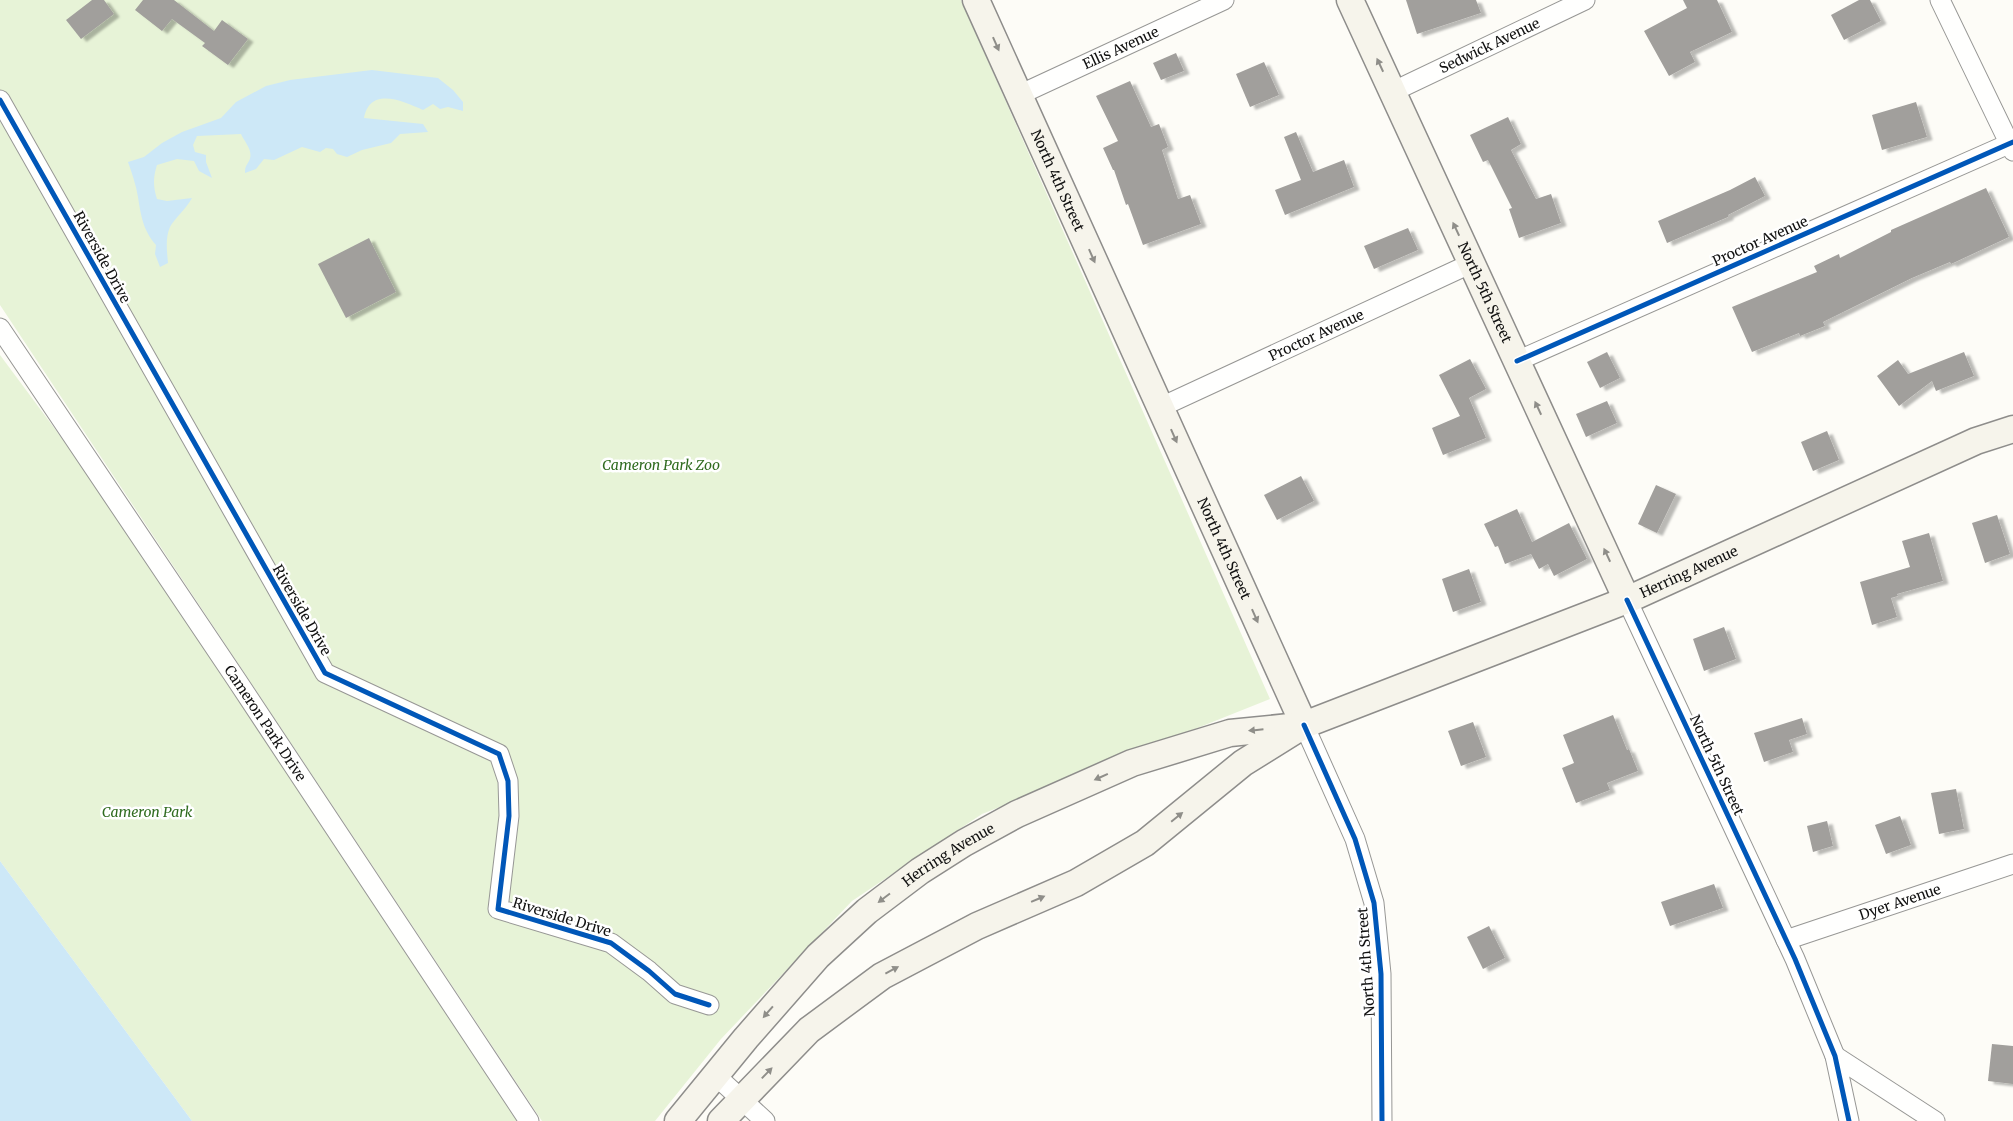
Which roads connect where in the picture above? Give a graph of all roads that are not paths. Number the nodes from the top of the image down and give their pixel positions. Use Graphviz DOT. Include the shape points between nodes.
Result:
graph roads {
  1 [pos="976,0"];
  2 [pos="1224,0"];
  3 [pos="1350,0"];
  4 [pos="1586,0"];
  5 [pos="1940,0"];
  6 [pos="1392,92"];
  7 [pos="1019,95"];
  8 [pos="0,100"];
  9 [pos="2012,145"];
  10 [pos="1472,263"];
  11 [pos="0,328"];
  12 [pos="1517,361"];
  13 [pos="1161,407"];
  14 [pos="2013,429"];
  15 [pos="1627,600"];
  16 [pos="1304,725"];
  17 [pos="2013,864"];
  18 [pos="1786,940"];
  19 [pos="709,1005"];
  20 [pos="1835,1056"];
  21 [pos="715,1075"];
  22 [pos="742,1099"];
  23 [pos="529,1121"];
  24 [pos="678,1121"];
  25 [pos="721,1121"];
  26 [pos="765,1121"];
  27 [pos="1382,1121"];
  28 [pos="1849,1121"];
  29 [pos="1935,1121"];
  1 -- 7 [label="main road, North 4th Street, one-way"];
  2 -- 7 [label="street, Ellis Avenue"];
  6 -- 3 [label="main road, North 5th Street, one-way"];
  4 -- 6 [label="street, Sedwick Avenue"];
  5 -- 9 [label="street"];
  10 -- 6 [label="main road, North 5th Street, one-way"];
  7 -- 13 [label="main road, North 4th Street, one-way"];
  8 -- 19 [label="street, Riverside Drive" via="325,673 499,754 508,781 509,816 498,909 611,943 675,994"];
  9 -- 12 [label="street, Proctor Avenue"];
  10 -- 12 [label="main road, North 5th Street"];
  10 -- 13 [label="street, Proctor Avenue"];
  11 -- 23 [label="street, Cameron Park Drive"];
  15 -- 12 [label="main road, North 5th Street, one-way"];
  13 -- 16 [label="main road, North 4th Street, one-way"];
  14 -- 15 [label="main road, Herring Avenue" via="1976,441"];
  15 -- 16 [label="main road, Herring Avenue"];
  15 -- 18 [label="street, North 5th Street"];
  16 -- 21 [label="main road, Herring Avenue, one-way" via="1230,733 1132,763 1017,814 964,843 867,911 818,956"];
  22 -- 16 [label="main road, Herring Avenue, one-way" via="809,1030 882,976 977,926 1076,883 1145,843 1243,763"];
  16 -- 27 [label="street, North 4th Street" via="1355,839 1374,903 1381,974"];
  17 -- 18 [label="street, Dyer Avenue"];
  18 -- 20 [label="street, North 5th Street"];
  20 -- 28 [label="street, North 5th Street"];
  20 -- 29 [label="street"];
  21 -- 22 [label="street"];
  21 -- 24 [label="main road, Herring Avenue"];
  22 -- 25 [label="main road, Herring Avenue"];
  22 -- 26 [label="street"];
}
